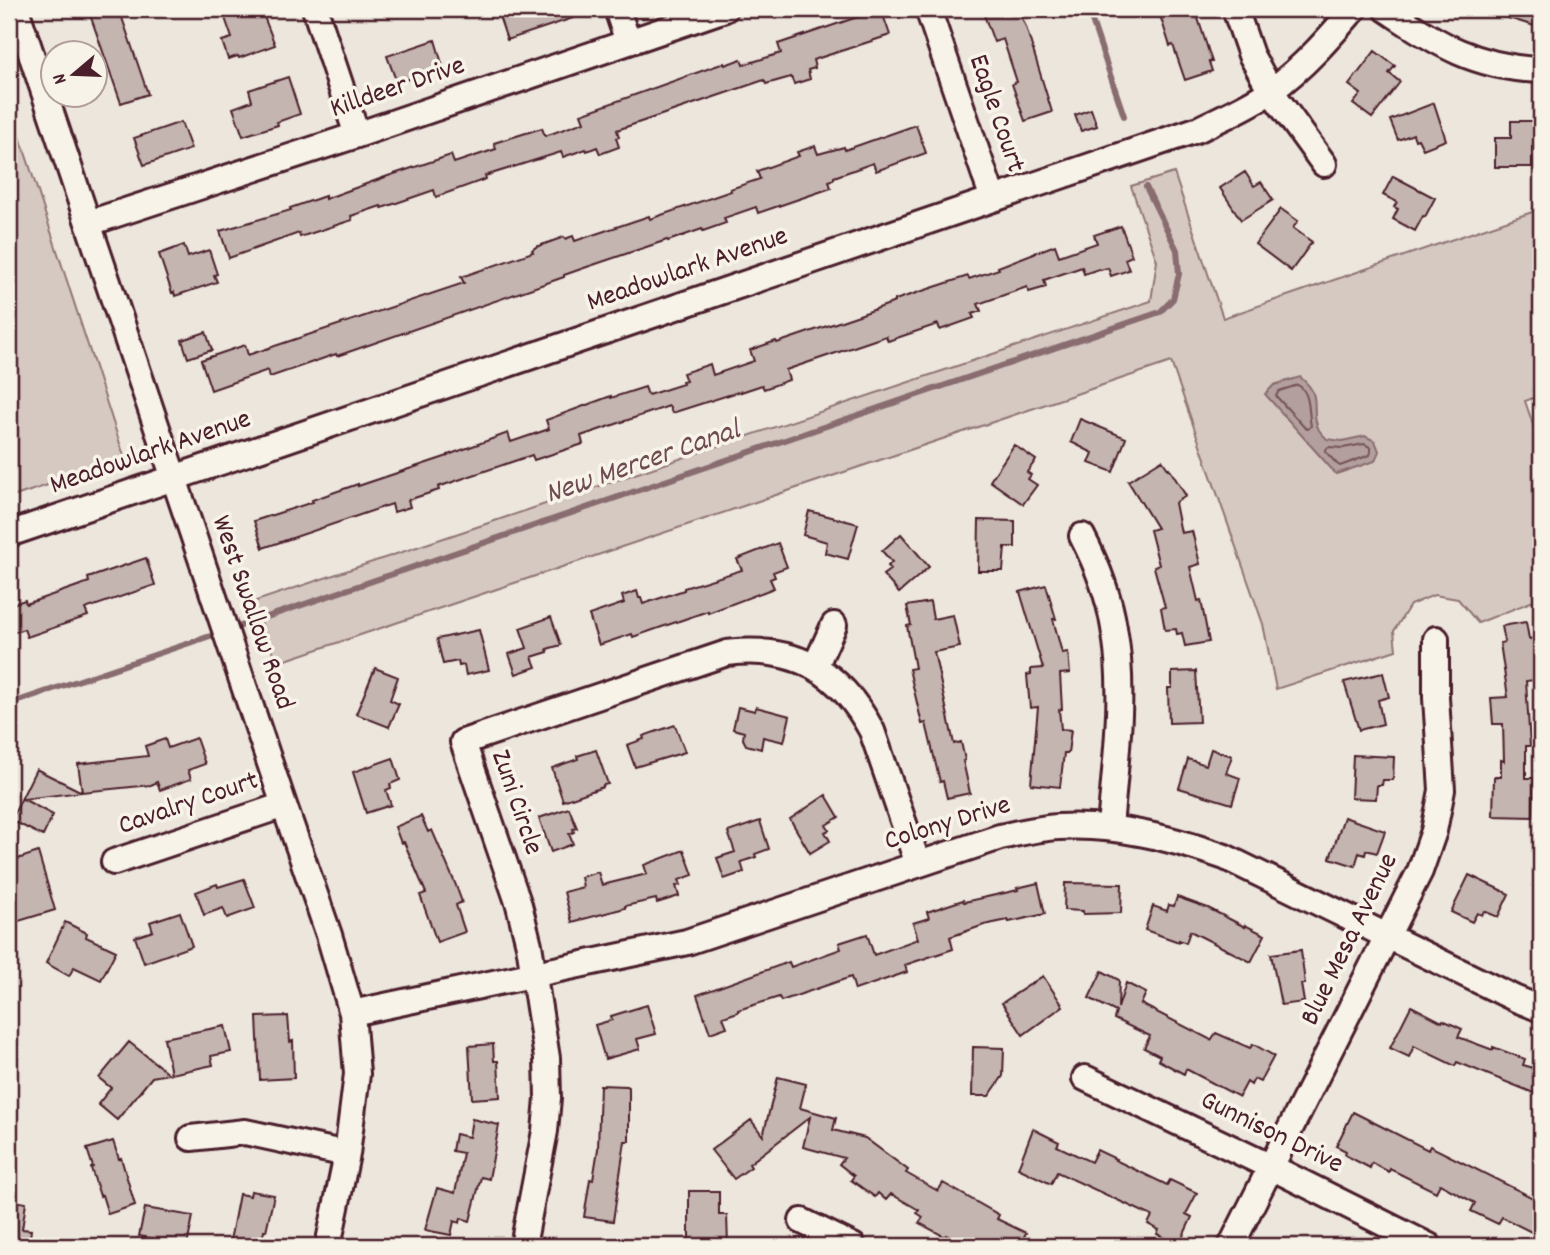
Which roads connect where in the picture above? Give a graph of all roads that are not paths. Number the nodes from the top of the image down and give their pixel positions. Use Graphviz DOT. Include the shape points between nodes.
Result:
graph roads {
  1 [pos="16,9"];
  2 [pos="315,9"];
  3 [pos="617,9"];
  4 [pos="725,9"];
  5 [pos="928,9"];
  6 [pos="1235,9"];
  7 [pos="1354,9"];
  8 [pos="1385,9"];
  9 [pos="628,41"];
  10 [pos="1541,70"];
  11 [pos="1271,91"];
  12 [pos="357,135"];
  13 [pos="1324,164"];
  14 [pos="993,199"];
  15 [pos="89,223"];
  16 [pos="174,478"];
  17 [pos="9,534"];
  18 [pos="1082,536"];
  19 [pos="834,625"];
  20 [pos="1436,639"];
  21 [pos="815,667"];
  22 [pos="284,805"];
  23 [pos="1110,828"];
  24 [pos="114,862"];
  25 [pos="918,864"];
  26 [pos="1388,936"];
  27 [pos="534,975"];
  28 [pos="1541,1009"];
  29 [pos="352,1013"];
  30 [pos="1085,1078"];
  31 [pos="191,1138"];
  32 [pos="346,1154"];
  33 [pos="1271,1167"];
  34 [pos="802,1221"];
  35 [pos="328,1246"];
  36 [pos="523,1246"];
  37 [pos="853,1246"];
  38 [pos="1231,1246"];
  39 [pos="1429,1246"];
  1 -- 15 [label="street, West Swallow Road"];
  2 -- 12 [label="street"];
  3 -- 9 [label="street"];
  4 -- 9 [label="street, Killdeer Drive"];
  5 -- 14 [label="street, Eagle Court"];
  6 -- 11 [label="street" via="1251,55"];
  7 -- 11 [label="street, Meadowlark Avenue" via="1324,44"];
  8 -- 10 [label="street" via="1458,53 1491,64"];
  9 -- 12 [label="street, Killdeer Drive"];
  11 -- 13 [label="street"];
  11 -- 14 [label="street, Meadowlark Avenue" via="1199,128"];
  12 -- 15 [label="street, Killdeer Drive"];
  14 -- 16 [label="street, Meadowlark Avenue"];
  15 -- 16 [label="street, West Swallow Road"];
  16 -- 17 [label="street, Meadowlark Avenue"];
  16 -- 22 [label="street, West Swallow Road"];
  18 -- 23 [label="street" via="1096,564 1115,628 1120,711"];
  19 -- 21 [label="street"];
  20 -- 26 [label="street, Blue Mesa Avenue" via="1442,790 1420,871"];
  21 -- 25 [label="street, Zuni Circle" via="851,696 873,731"];
  21 -- 27 [label="street, Zuni Circle" via="772,653 727,653 463,742 519,905"];
  22 -- 24 [label="street, Cavalry Court"];
  22 -- 29 [label="street, West Swallow Road"];
  23 -- 25 [label="street, Colony Drive" via="1038,829"];
  23 -- 26 [label="street, Colony Drive" via="1181,842 1225,857"];
  25 -- 27 [label="street, Colony Drive" via="687,942"];
  26 -- 28 [label="street, Colony Drive"];
  26 -- 33 [label="street, Blue Mesa Avenue"];
  27 -- 29 [label="street, Colony Drive"];
  27 -- 36 [label="street, Zuni Circle" via="547,1058 548,1098"];
  29 -- 32 [label="street, West Swallow Road" via="357,1074"];
  30 -- 33 [label="street, Gunnison Drive"];
  31 -- 32 [label="street" via="245,1132"];
  32 -- 35 [label="street, West Swallow Road"];
  33 -- 38 [label="street, Blue Mesa Avenue"];
  33 -- 39 [label="street, Gunnison Drive"];
  34 -- 37 [label="street"];
}
